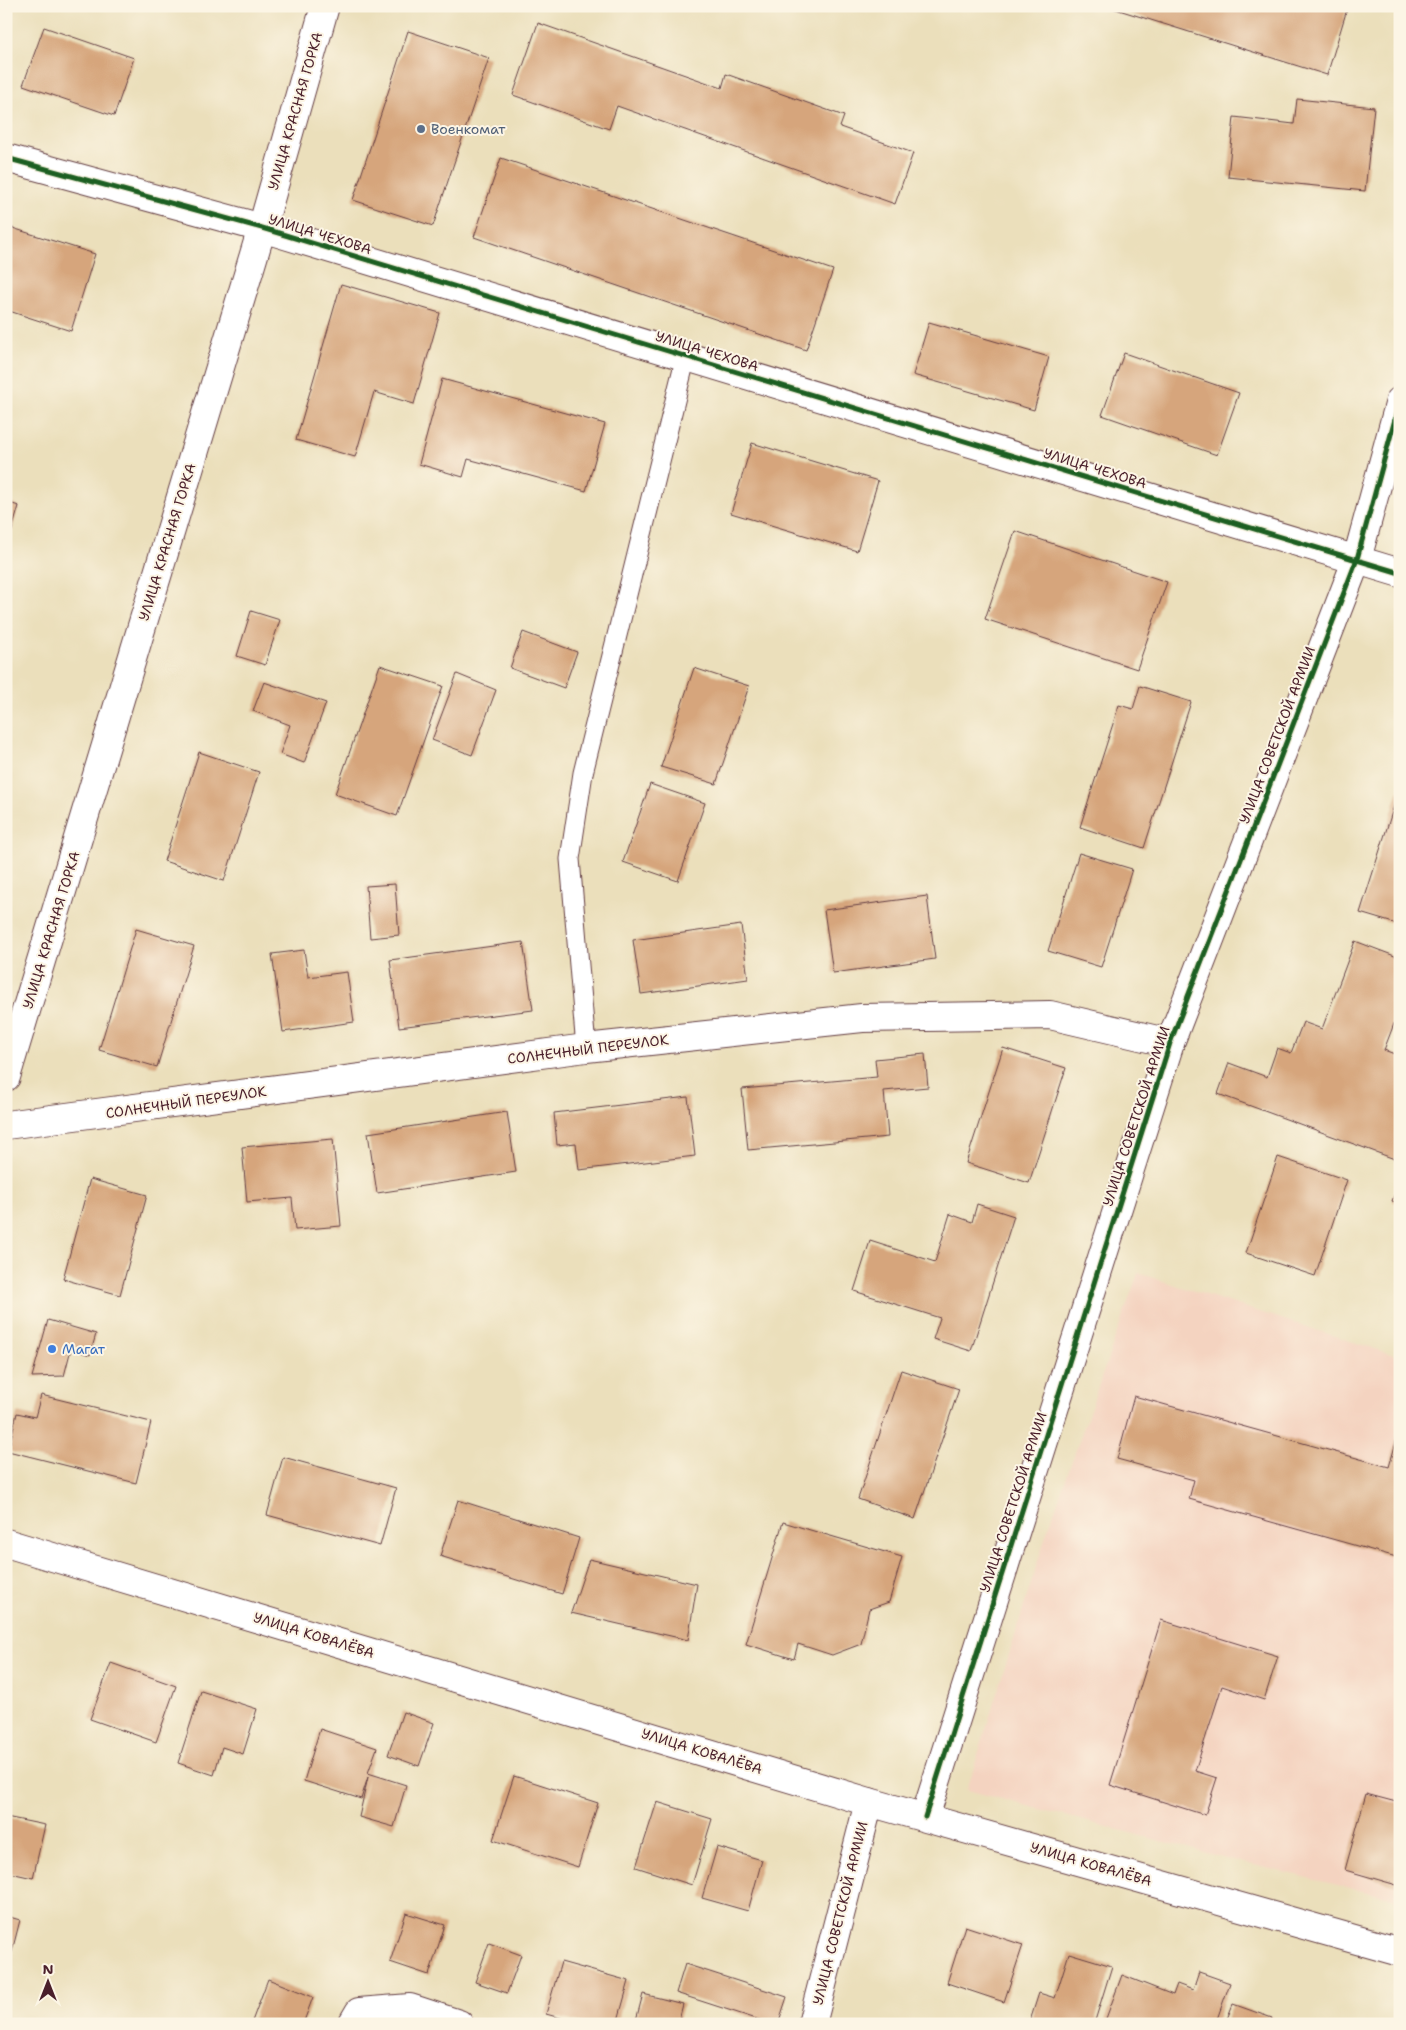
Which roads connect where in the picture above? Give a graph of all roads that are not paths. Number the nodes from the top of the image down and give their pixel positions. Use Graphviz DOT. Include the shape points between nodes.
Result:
graph roads {
  1 [pos="325,6"];
  2 [pos="6,158"];
  3 [pos="262,228"];
  4 [pos="686,356"];
  5 [pos="1400,401"];
  6 [pos="1357,559"];
  7 [pos="1400,573"];
  8 [pos="1170,1043"];
  9 [pos="586,1048"];
  10 [pos="6,1077"];
  11 [pos="6,1126"];
  12 [pos="6,1543"];
  13 [pos="869,1802"];
  14 [pos="925,1817"];
  15 [pos="1400,1952"];
  16 [pos="352,2024"];
  17 [pos="459,2024"];
  18 [pos="812,2024"];
  1 -- 3 [label="street, УЛИЦА КРАСНАЯ ГОРКА"];
  2 -- 3 [label="street, УЛИЦА ЧЕХОВА"];
  3 -- 4 [label="street, УЛИЦА ЧЕХОВА"];
  3 -- 10 [label="street, УЛИЦА КРАСНАЯ ГОРКА"];
  4 -- 6 [label="street, УЛИЦА ЧЕХОВА"];
  4 -- 9 [label="lane" via="582,773 570,859"];
  5 -- 6 [label="street, УЛИЦА СОВЕТСКОЙ АРМИИ"];
  6 -- 7 [label="street, УЛИЦА ЧЕХОВА"];
  6 -- 8 [label="street, УЛИЦА СОВЕТСКОЙ АРМИИ"];
  8 -- 9 [label="street, СОЛНЕЧНЫЙ ПЕРЕУЛОК" via="1050,1015 862,1018"];
  8 -- 14 [label="street, УЛИЦА СОВЕТСКОЙ АРМИИ"];
  9 -- 11 [label="street, СОЛНЕЧНЫЙ ПЕРЕУЛОК"];
  12 -- 13 [label="street, УЛИЦА КОВАЛЁВА"];
  13 -- 14 [label="street, УЛИЦА КОВАЛЁВА"];
  13 -- 18 [label="street, УЛИЦА СОВЕТСКОЙ АРМИИ"];
  14 -- 15 [label="street, УЛИЦА КОВАЛЁВА"];
  16 -- 17 [label="street" via="359,2012 410,2008"];
}
